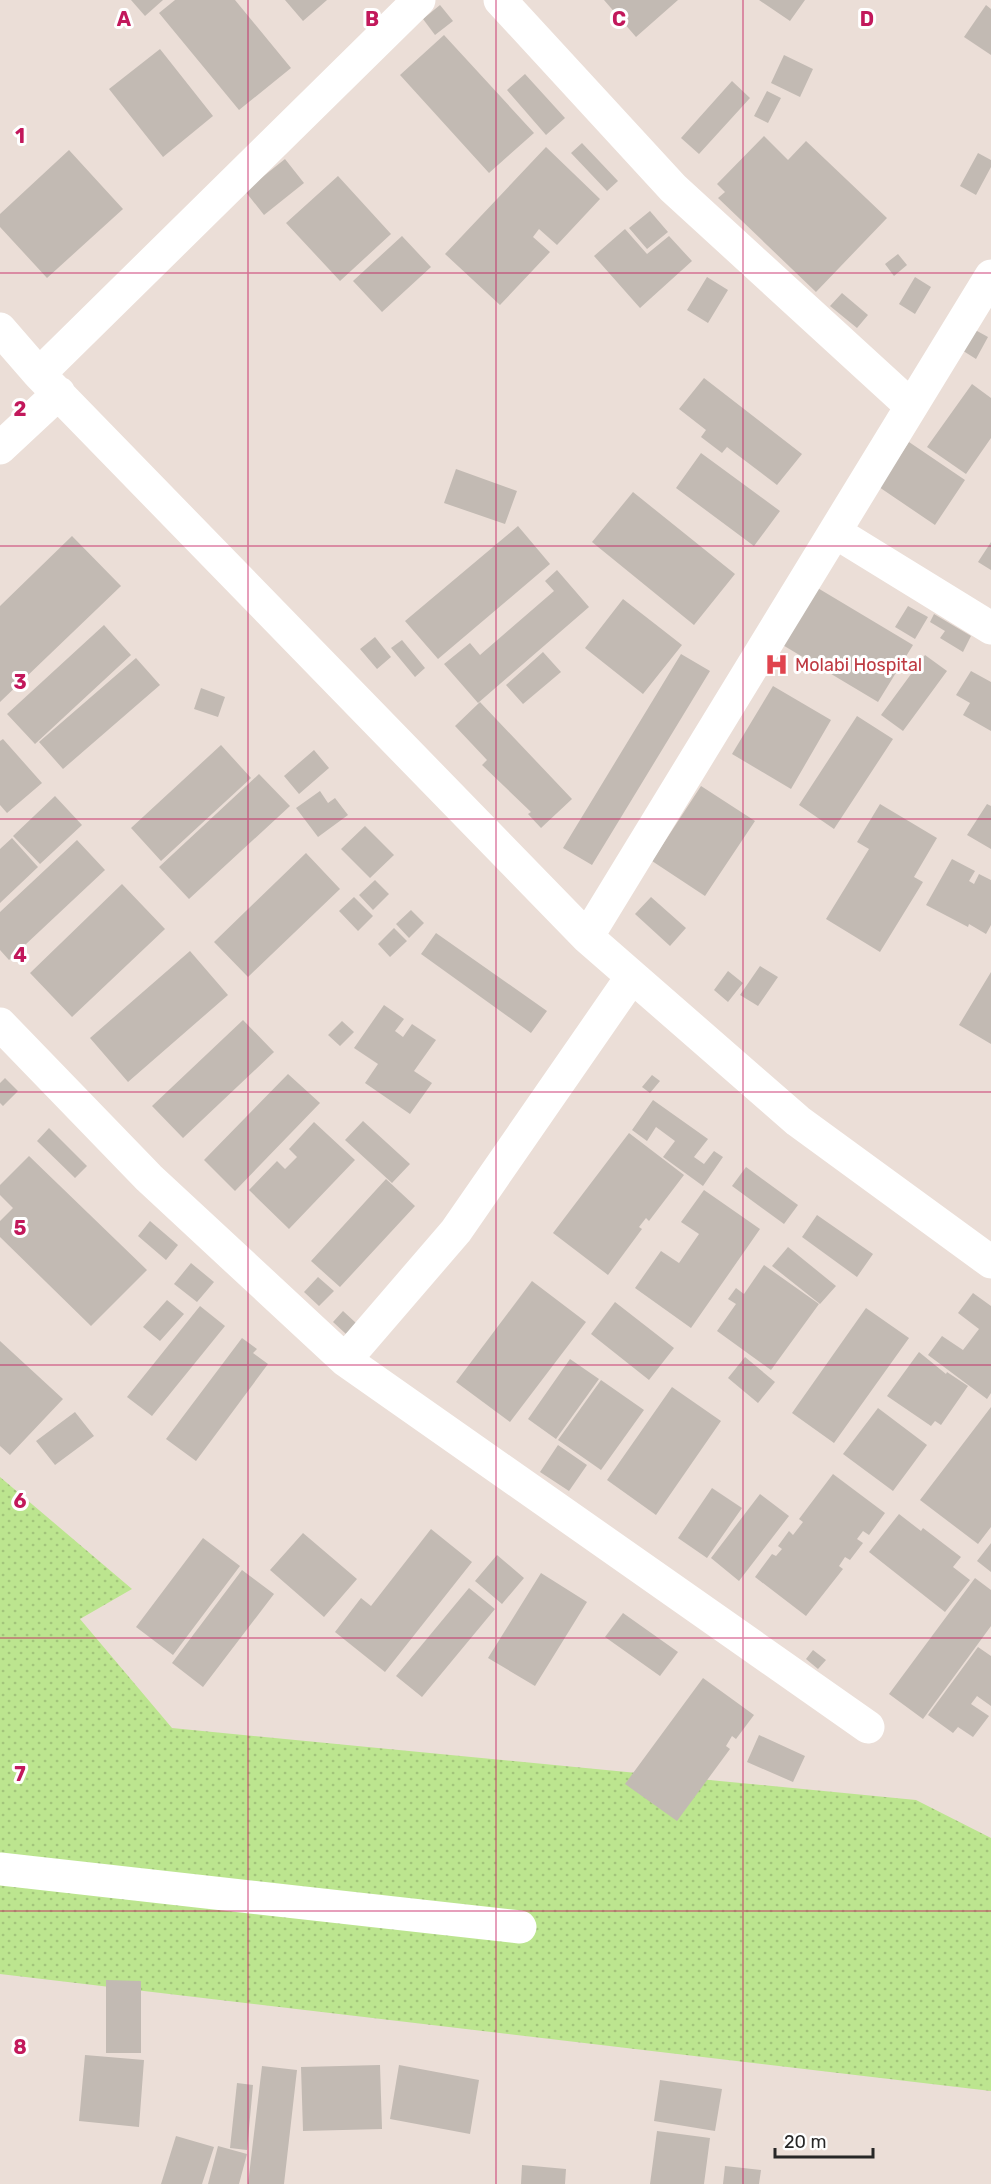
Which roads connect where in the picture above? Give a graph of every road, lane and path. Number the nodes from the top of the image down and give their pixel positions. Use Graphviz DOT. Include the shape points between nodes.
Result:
graph roads {
  1 [pos="418,0"];
  2 [pos="500,0"];
  3 [pos="991,276"];
  4 [pos="0,328"];
  5 [pos="49,383"];
  6 [pos="911,406"];
  7 [pos="0,448"];
  8 [pos="835,532"];
  9 [pos="991,628"];
  10 [pos="586,937"];
  11 [pos="631,978"];
  12 [pos="0,1024"];
  13 [pos="991,1262"];
  14 [pos="345,1360"];
  15 [pos="868,1727"];
  16 [pos="0,1869"];
  17 [pos="520,1927"];
  1 -- 5 [label="street"];
  2 -- 6 [label="street" via="674,188"];
  3 -- 6 [label="street"];
  4 -- 5 [label="street"];
  5 -- 7 [label="street"];
  5 -- 10 [label="street"];
  6 -- 8 [label="street"];
  8 -- 9 [label="street"];
  8 -- 10 [label="street"];
  10 -- 11 [label="street"];
  11 -- 13 [label="street" via="798,1121"];
  11 -- 14 [label="street" via="456,1231"];
  12 -- 14 [label="street" via="149,1178"];
  14 -- 15 [label="street"];
  16 -- 17 [label="street"];
}
